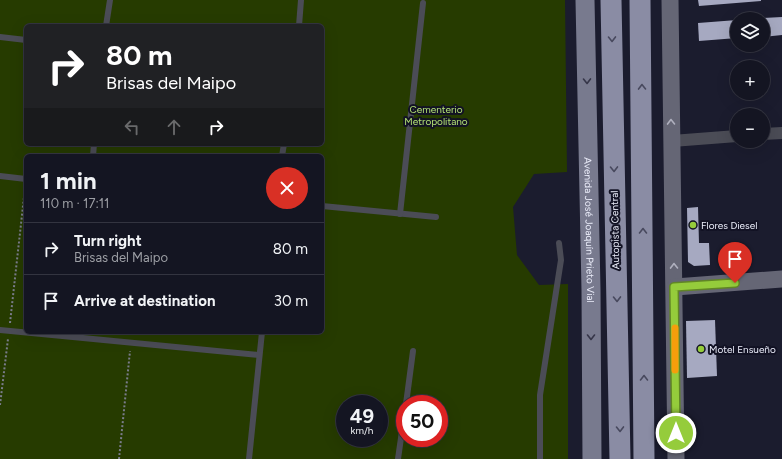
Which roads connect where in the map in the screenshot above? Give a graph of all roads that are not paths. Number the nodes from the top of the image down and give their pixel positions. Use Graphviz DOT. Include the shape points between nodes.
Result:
graph roads {
  1 [pos="110,0"];
  2 [pos="301,0"];
  3 [pos="585,0"];
  4 [pos="611,0"];
  5 [pos="640,0"];
  6 [pos="670,0"];
  7 [pos="423,3"];
  8 [pos="106,24"];
  9 [pos="299,24"];
  10 [pos="0,37"];
  11 [pos="24,40"];
  12 [pos="782,133"];
  13 [pos="770,134"];
  14 [pos="730,137"];
  15 [pos="672,141"];
  16 [pos="0,176"];
  17 [pos="24,179"];
  18 [pos="324,206"];
  19 [pos="400,214"];
  20 [pos="436,217"];
  21 [pos="559,243"];
  22 [pos="782,279"];
  23 [pos="674,287"];
  24 [pos="0,330"];
  25 [pos="24,332"];
  26 [pos="40,334"];
  27 [pos="262,334"];
  28 [pos="413,351"];
  29 [pos="259,355"];
  30 [pos="407,395"];
  31 [pos="400,447"];
  32 [pos="249,459"];
  33 [pos="398,459"];
  34 [pos="540,459"];
  35 [pos="592,459"];
  36 [pos="620,459"];
  37 [pos="644,459"];
  38 [pos="676,459"];
  1 -- 8 [label="lane"];
  2 -- 9 [label="lane"];
  3 -- 35 [label="main road, Avenida José Joaquín Prieto Vial, one-way"];
  4 -- 36 [label="highway, Autopista Central, one-way"];
  37 -- 5 [label="highway, one-way"];
  15 -- 6 [label="main road, one-way"];
  7 -- 19 [label="lane"];
  10 -- 11 [label="lane"];
  12 -- 13 [label="street"];
  14 -- 15 [label="street"];
  23 -- 15 [label="main road, one-way"];
  16 -- 17 [label="lane"];
  18 -- 19 [label="lane"];
  19 -- 20 [label="lane"];
  21 -- 34 [label="lane" via="561,260 540,395"];
  22 -- 23 [label="main road"];
  23 -- 38 [label="main road"];
  24 -- 25 [label="lane"];
  26 -- 29 [label="lane"];
  27 -- 29 [label="lane"];
  28 -- 30 [label="lane"];
  29 -- 32 [label="lane"];
  31 -- 33 [label="lane"];
}
